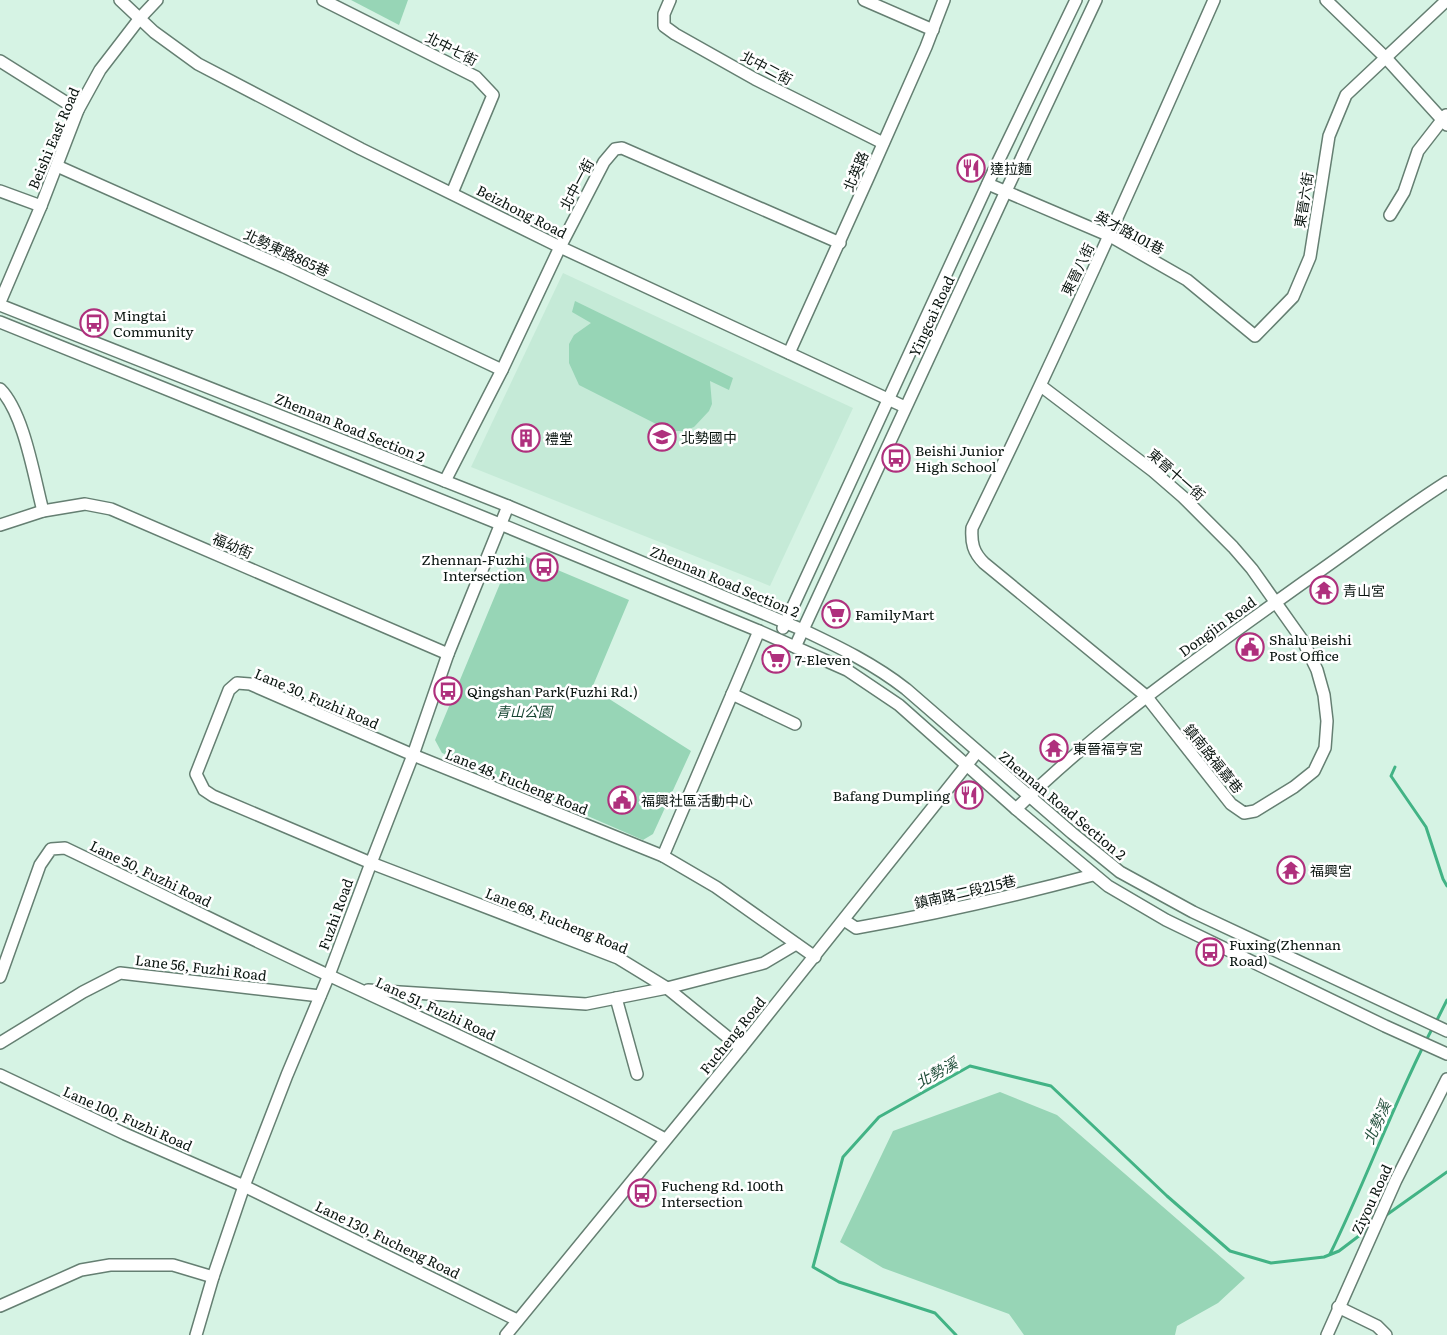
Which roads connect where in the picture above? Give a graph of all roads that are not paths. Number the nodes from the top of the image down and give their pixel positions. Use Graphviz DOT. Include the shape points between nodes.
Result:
graph roads {
  1 [pos="120,0"];
  2 [pos="157,0"];
  3 [pos="323,0"];
  4 [pos="670,0"];
  5 [pos="864,0"];
  6 [pos="944,0"];
  7 [pos="1076,0"];
  8 [pos="1096,0"];
  9 [pos="1214,0"];
  10 [pos="1326,0"];
  11 [pos="1447,0"];
  12 [pos="140,18"];
  13 [pos="933,30"];
  14 [pos="1386,58"];
  15 [pos="0,61"];
  16 [pos="78,110"];
  17 [pos="1445,119"];
  18 [pos="883,143"];
  19 [pos="57,166"];
  20 [pos="988,184"];
  21 [pos="0,191"];
  22 [pos="1006,191"];
  23 [pos="452,193"];
  24 [pos="41,206"];
  25 [pos="1390,215"];
  26 [pos="1110,236"];
  27 [pos="840,243"];
  28 [pos="560,247"];
  29 [pos="0,304"];
  30 [pos="0,322"];
  31 [pos="1245,328"];
  32 [pos="789,353"];
  33 [pos="502,370"];
  34 [pos="1041,386"];
  35 [pos="0,389"];
  36 [pos="888,399"];
  37 [pos="905,407"];
  38 [pos="445,481"];
  39 [pos="1447,482"];
  40 [pos="508,506"];
  41 [pos="43,511"];
  42 [pos="500,524"];
  43 [pos="0,525"];
  44 [pos="1276,601"];
  45 [pos="786,623"];
  46 [pos="803,630"];
  47 [pos="759,631"];
  48 [pos="778,639"];
  49 [pos="795,647"];
  50 [pos="448,654"];
  51 [pos="732,694"];
  52 [pos="1146,696"];
  53 [pos="796,724"];
  54 [pos="977,752"];
  55 [pos="413,756"];
  56 [pos="965,765"];
  57 [pos="1029,796"];
  58 [pos="1016,809"];
  59 [pos="662,856"];
  60 [pos="371,863"];
  61 [pos="1093,875"];
  62 [pos="844,920"];
  63 [pos="796,944"];
  64 [pos="815,957"];
  65 [pos="329,975"];
  66 [pos="0,977"];
  67 [pos="667,988"];
  68 [pos="361,990"];
  69 [pos="320,996"];
  70 [pos="616,998"];
  71 [pos="1444,1030"];
  72 [pos="0,1043"];
  73 [pos="741,1048"];
  74 [pos="1447,1054"];
  75 [pos="637,1074"];
  76 [pos="0,1075"];
  77 [pos="1447,1079"];
  78 [pos="666,1139"];
  79 [pos="244,1186"];
  80 [pos="213,1277"];
  81 [pos="0,1306"];
  82 [pos="1338,1307"];
  83 [pos="517,1320"];
  84 [pos="196,1335"];
  85 [pos="506,1335"];
  86 [pos="1326,1335"];
  87 [pos="1386,1335"];
  1 -- 12 [label="street, Beizhong Road"];
  2 -- 12 [label="street, Beishi East Road"];
  3 -- 23 [label="street, 北中七街" via="476,77 493,94"];
  4 -- 18 [label="street, 北中二街" via="664,14 664,26 675,34 755,79"];
  5 -- 13 [label="street"];
  6 -- 13 [label="street, 北英路"];
  7 -- 20 [label="street, Yingcai Road"];
  8 -- 22 [label="street, Yingcai Road"];
  9 -- 26 [label="street, 東晉八街"];
  10 -- 14 [label="street"];
  11 -- 14 [label="street"];
  12 -- 16 [label="street, Beishi East Road" via="100,70"];
  12 -- 23 [label="street, Beizhong Road" via="198,64"];
  13 -- 18 [label="street, 北英路"];
  14 -- 17 [label="street"];
  14 -- 31 [label="street, 東晉六街" via="1346,95 1329,136 1310,256 1293,297 1255,336"];
  15 -- 16 [label="street"];
  16 -- 19 [label="street, Beishi East Road"];
  17 -- 25 [label="street" via="1418,151 1404,192"];
  18 -- 27 [label="street, 北英路"];
  19 -- 24 [label="street, Beishi East Road"];
  19 -- 33 [label="street, 北勢東路865巷" via="284,267"];
  20 -- 22 [label="street, 英才路101巷"];
  20 -- 36 [label="street, Yingcai Road"];
  21 -- 24 [label="street"];
  22 -- 26 [label="street, 英才路101巷"];
  22 -- 37 [label="street, Yingcai Road"];
  23 -- 28 [label="street, Beizhong Road"];
  24 -- 29 [label="street, Beishi East Road"];
  26 -- 31 [label="street, 英才路101巷" via="1187,280"];
  26 -- 34 [label="street, 東晉八街"];
  27 -- 28 [label="street, 北中一街" via="622,148 616,149 604,162"];
  27 -- 32 [label="street, 北英路"];
  28 -- 32 [label="street, Beizhong Road"];
  28 -- 33 [label="street, 北中一街"];
  29 -- 38 [label="street, Zhennan Road Section 2"];
  30 -- 42 [label="street"];
  32 -- 36 [label="street, Beizhong Road"];
  33 -- 38 [label="street, 北中一街"];
  34 -- 44 [label="street, 東晉十一街" via="1117,442 1183,497 1233,547"];
  34 -- 52 [label="street, 東晉八街" via="972,528 974,550 984,563"];
  35 -- 41 [label="street" via="20,421"];
  36 -- 37 [label="street, Beizhong Road"];
  36 -- 45 [label="street, Yingcai Road"];
  37 -- 46 [label="street, Yingcai Road"];
  38 -- 40 [label="street, Zhennan Road Section 2"];
  39 -- 44 [label="street, Dongjin Road"];
  40 -- 42 [label="street, Fuzhi Road"];
  40 -- 45 [label="street, Zhennan Road Section 2"];
  41 -- 43 [label="street, 福幼街"];
  41 -- 50 [label="street, 福幼街" via="84,504 111,509"];
  42 -- 47 [label="street"];
  42 -- 50 [label="street, Fuzhi Road"];
  44 -- 52 [label="street, Dongjin Road"];
  44 -- 52 [label="street, 鎮南路福嘉巷" via="1303,641 1317,670 1327,721 1325,748 1314,771 1294,787 1255,811 1244,813 1231,804"];
  45 -- 46 [label="street, Zhennan Road Section 2"];
  45 -- 48 [label="street, Yingcai Road"];
  46 -- 49 [label="street, Yingcai Road"];
  46 -- 54 [label="street, Zhennan Road Section 2" via="884,672"];
  47 -- 48 [label="street"];
  47 -- 51 [label="street"];
  48 -- 49 [label="street"];
  49 -- 56 [label="street" via="848,670 870,685 898,705"];
  50 -- 55 [label="street, Fuzhi Road"];
  51 -- 53 [label="street"];
  51 -- 59 [label="street"];
  52 -- 57 [label="street, Dongjin Road"];
  54 -- 56 [label="street, Fucheng Road"];
  54 -- 57 [label="street, Zhennan Road Section 2"];
  55 -- 59 [label="street, Lane 48, Fucheng Road"];
  55 -- 60 [label="street, Fuzhi Road"];
  55 -- 60 [label="street, Lane 30, Fuzhi Road" via="250,684 237,683 229,690 217,719 196,774 204,790"];
  56 -- 58 [label="street"];
  56 -- 62 [label="street, Fucheng Road"];
  57 -- 58 [label="street, Dongjin Road"];
  57 -- 71 [label="street, Zhennan Road Section 2" via="1120,872 1149,889"];
  58 -- 61 [label="street"];
  59 -- 63 [label="street, Lane 48, Fucheng Road" via="716,888"];
  60 -- 65 [label="street, Fuzhi Road"];
  60 -- 67 [label="street, Lane 68, Fucheng Road" via="618,958"];
  61 -- 62 [label="street, 鎮南路二段215巷" via="915,918 856,928"];
  61 -- 74 [label="street" via="1166,920"];
  62 -- 64 [label="street, Fucheng Road"];
  63 -- 64 [label="street, Lane 48, Fucheng Road"];
  63 -- 67 [label="street, Lane 51, Fuzhi Road" via="764,963"];
  64 -- 73 [label="street, Fucheng Road"];
  65 -- 66 [label="street, Lane 50, Fuzhi Road" via="65,848 50,849 40,865"];
  65 -- 68 [label="street, Lane 50, Fuzhi Road"];
  65 -- 69 [label="street, Fuzhi Road"];
  67 -- 70 [label="street, Lane 51, Fuzhi Road"];
  67 -- 73 [label="street, Lane 68, Fucheng Road"];
  68 -- 70 [label="street, Lane 51, Fuzhi Road" via="586,1004"];
  68 -- 78 [label="street, Lane 51, Fuzhi Road" via="533,1070"];
  69 -- 72 [label="street, Lane 56, Fuzhi Road" via="120,973"];
  69 -- 79 [label="street, Fuzhi Road"];
  70 -- 75 [label="street"];
  73 -- 78 [label="street, Fucheng Road"];
  76 -- 79 [label="street, Lane 100, Fuzhi Road"];
  77 -- 82 [label="street, Ziyou Road"];
  78 -- 83 [label="street, Fucheng Road"];
  79 -- 80 [label="street, Fuzhi Road"];
  79 -- 83 [label="street, Lane 130, Fucheng Road"];
  80 -- 81 [label="street" via="173,1265 110,1265 81,1270"];
  80 -- 84 [label="street, Fuzhi Road"];
  82 -- 86 [label="street, Ziyou Road"];
  82 -- 87 [label="street" via="1377,1326"];
  83 -- 85 [label="street, Fucheng Road"];
}
